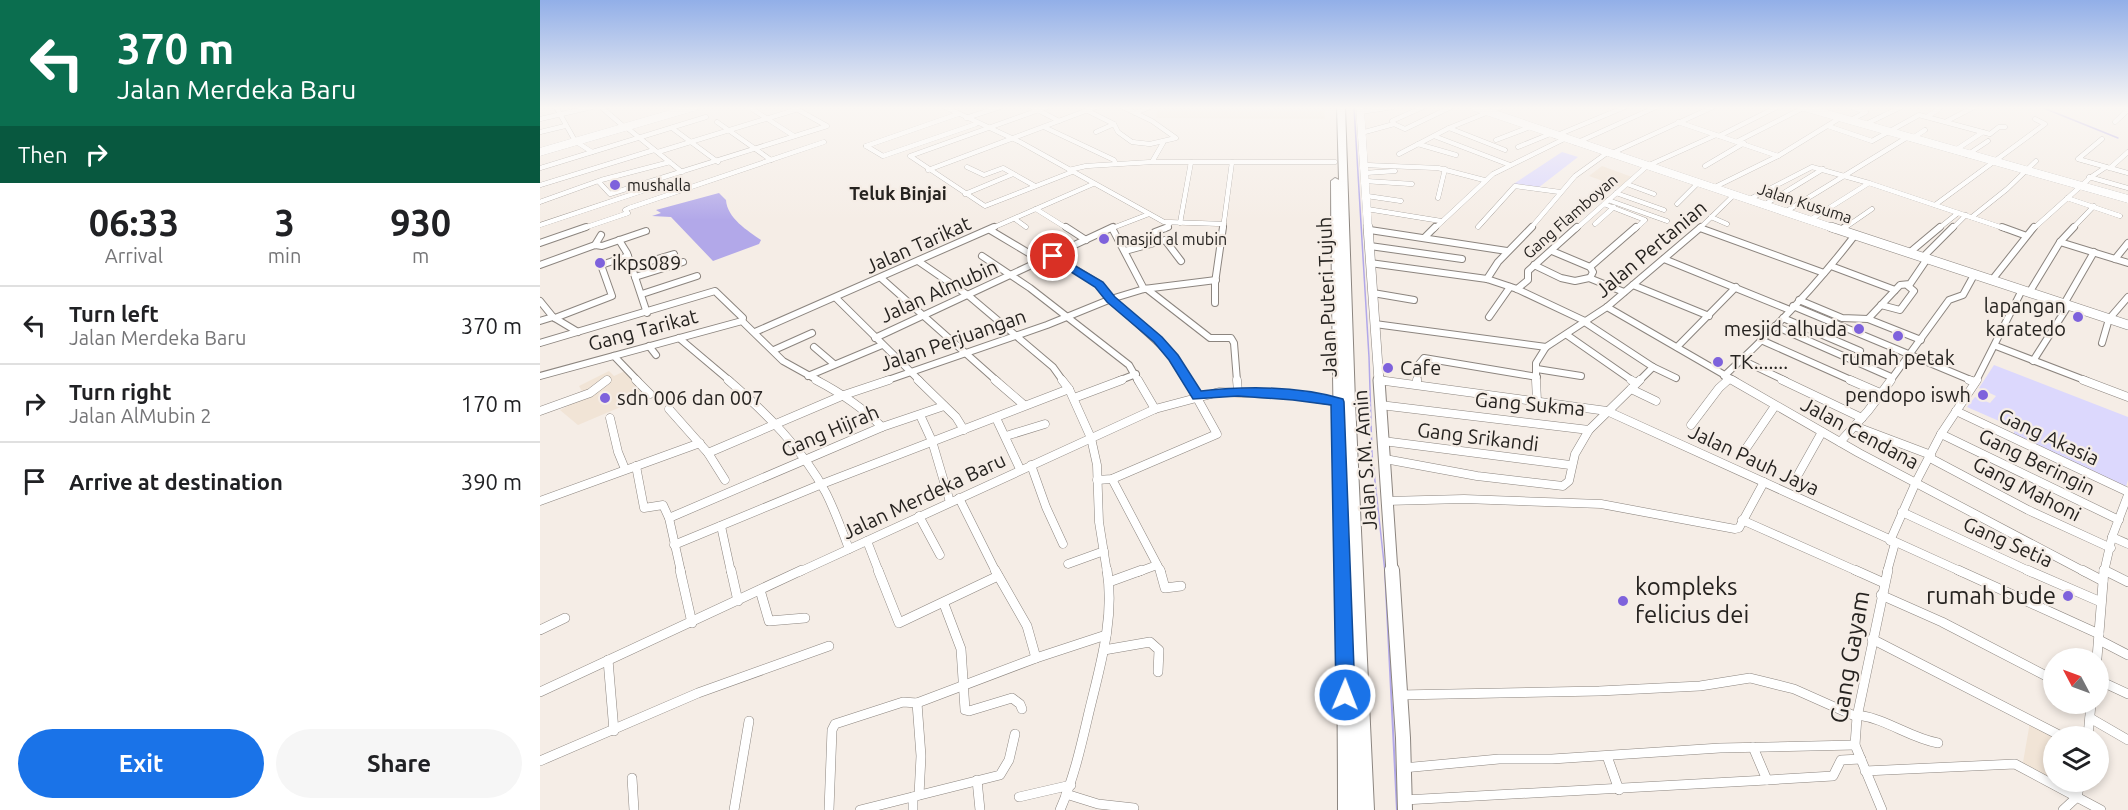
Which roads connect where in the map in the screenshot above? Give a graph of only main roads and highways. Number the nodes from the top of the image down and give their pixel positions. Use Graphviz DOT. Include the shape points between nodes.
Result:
graph roads {
  1 [pos="1335,145"];
  2 [pos="1341,145"];
  3 [pos="1340,253"];
  4 [pos="1347,810"];
  5 [pos="1365,810"];
  1 -- 3 [label="highway, Jalan Puteri Tujuh"];
  2 -- 3 [label="highway, Jalan Puteri Tujuh"];
  3 -- 4 [label="highway, Jalan Puteri Tujuh" via="1338,402"];
  3 -- 5 [label="highway, Jalan Puteri Tujuh"];
}
